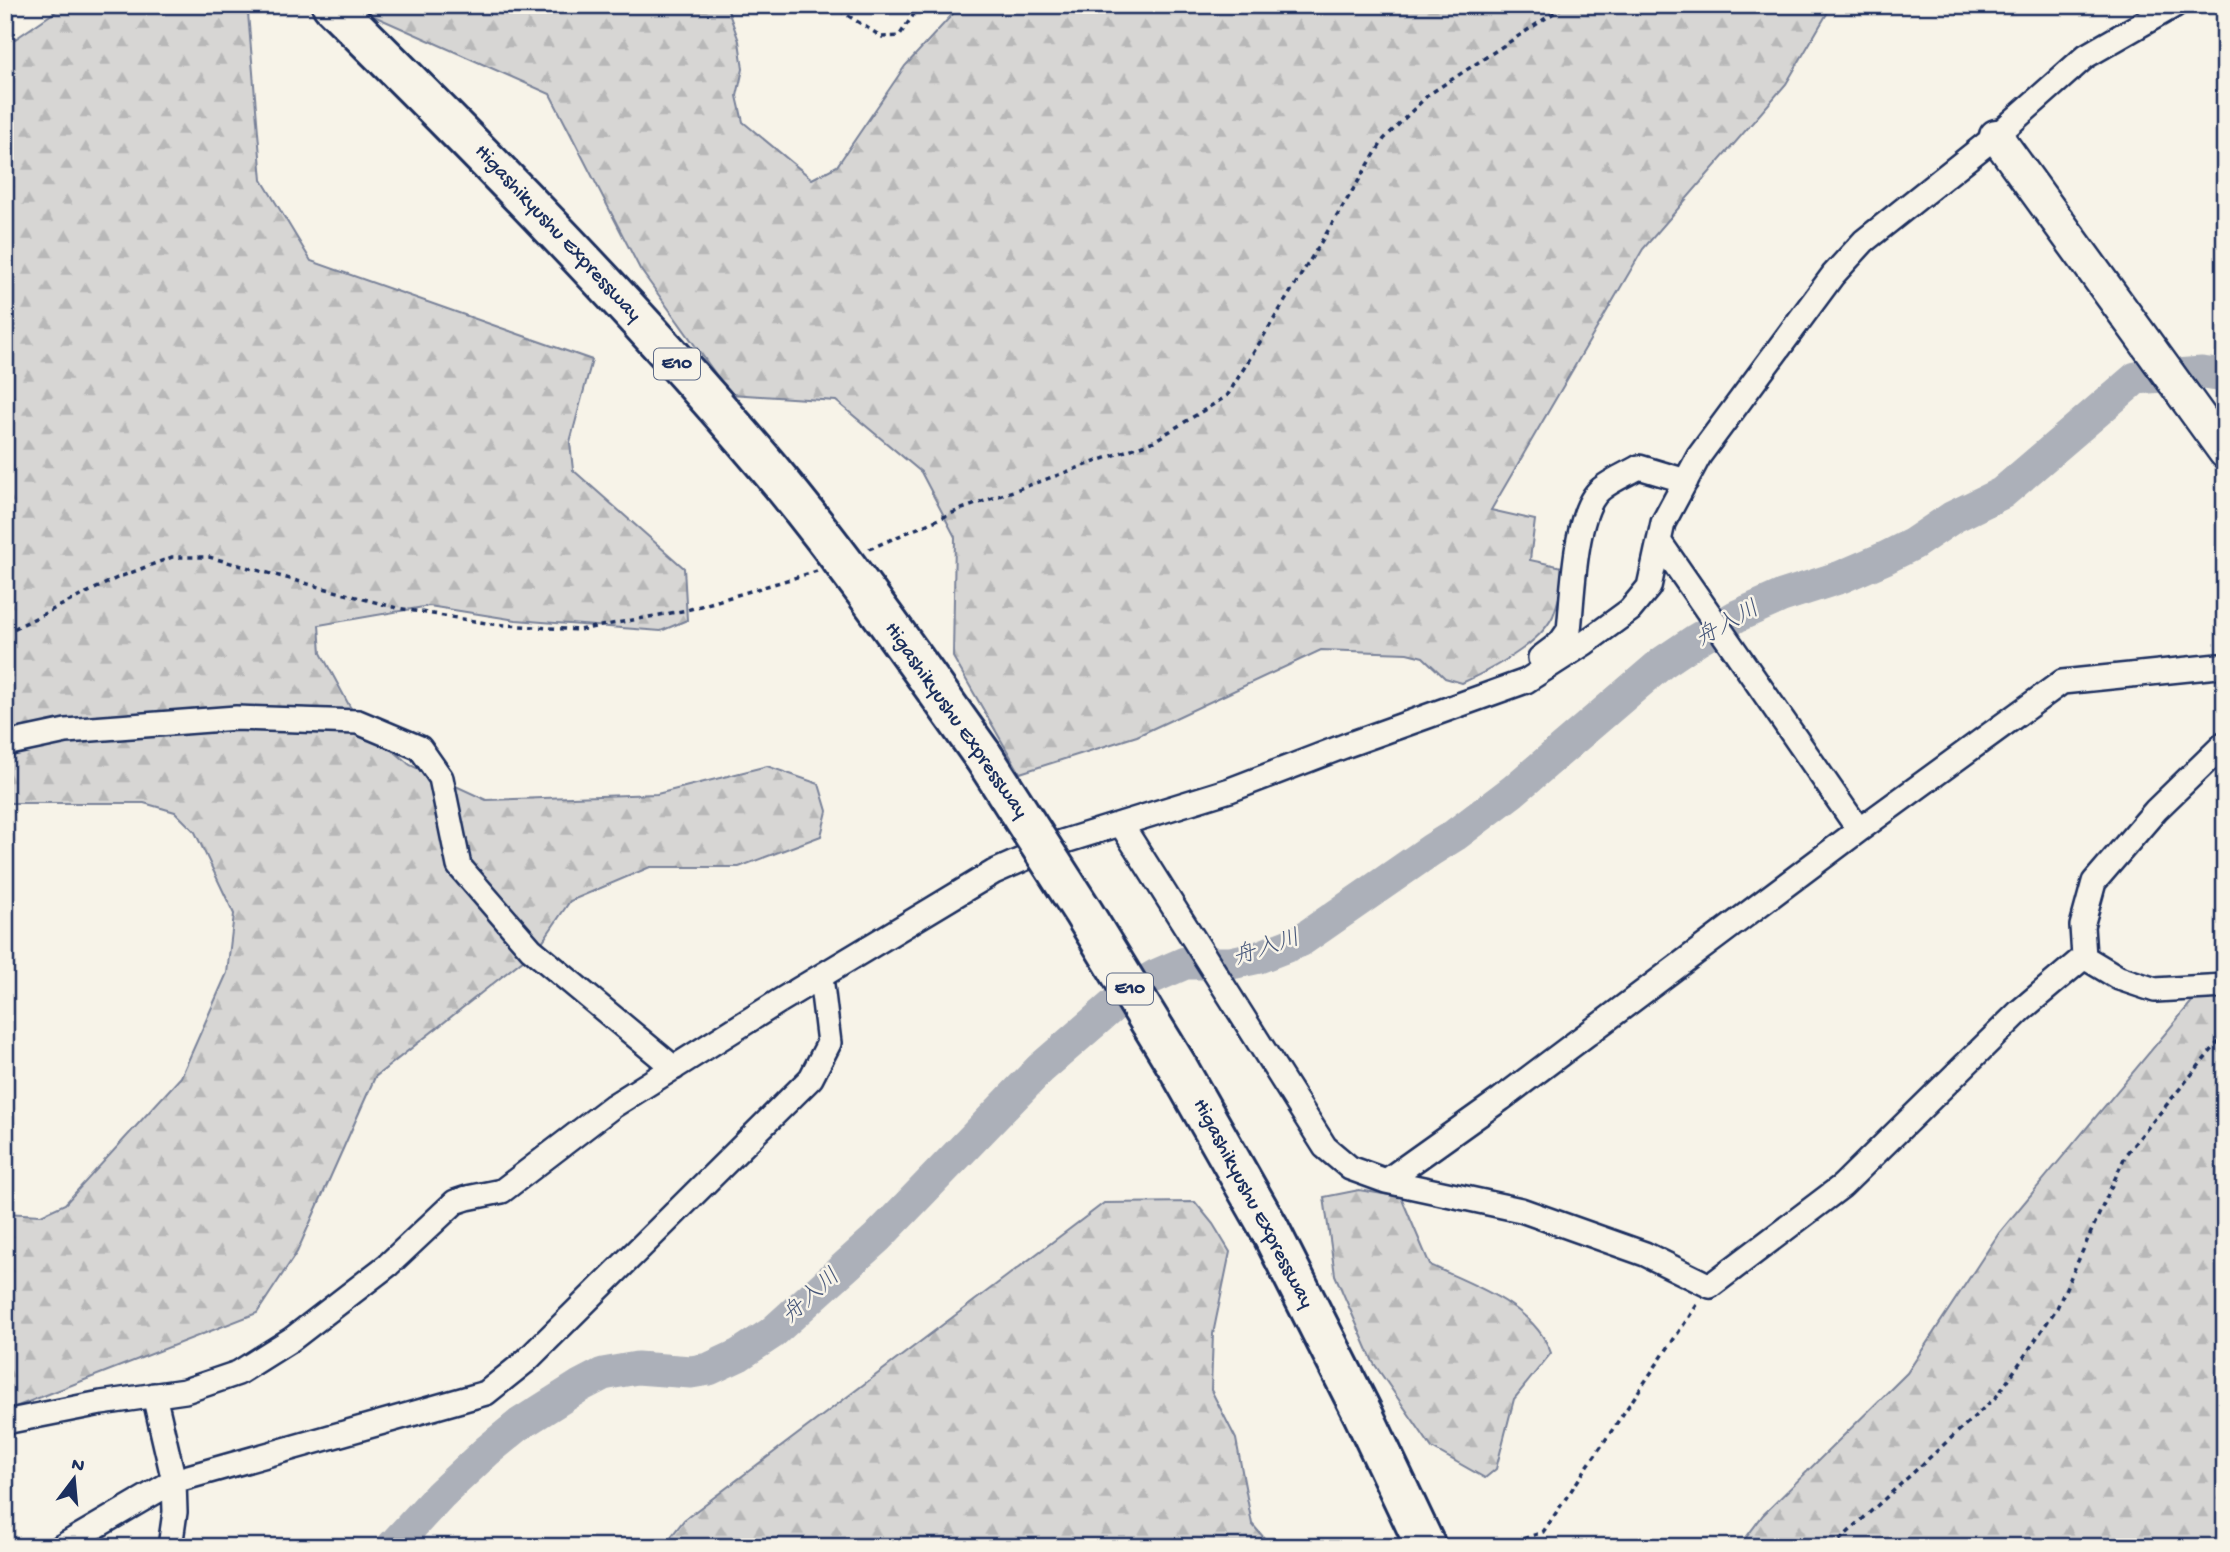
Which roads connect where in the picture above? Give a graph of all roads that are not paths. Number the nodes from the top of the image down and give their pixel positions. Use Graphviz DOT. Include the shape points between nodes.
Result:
graph roads {
  1 [pos="331,5"];
  2 [pos="2175,5"];
  3 [pos="1996,136"];
  4 [pos="2225,452"];
  5 [pos="1686,481"];
  6 [pos="1659,541"];
  7 [pos="2225,668"];
  8 [pos="1526,681"];
  9 [pos="2225,743"];
  10 [pos="5,744"];
  11 [pos="1121,824"];
  12 [pos="1860,830"];
  13 [pos="2084,957"];
  14 [pos="821,976"];
  15 [pos="2225,986"];
  16 [pos="674,1068"];
  17 [pos="1386,1181"];
  18 [pos="154,1395"];
  19 [pos="5,1422"];
  20 [pos="174,1481"];
  21 [pos="61,1547"];
  22 [pos="170,1547"];
  23 [pos="1426,1547"];
  1 -- 23 [label="highway, Higashikyushu Expressway / E10, bridge" via="477,148 624,303 769,468 983,756 1170,1054 1269,1228"];
  2 -- 3 [label="street" via="2086,56"];
  3 -- 4 [label="street"];
  3 -- 5 [label="street" via="1864,241 1833,275 1699,456"];
  5 -- 6 [label="street" via="1663,523"];
  5 -- 8 [label="street" via="1639,467 1599,490 1580,530 1569,630 1525,671"];
  6 -- 8 [label="street" via="1649,587 1630,611"];
  6 -- 12 [label="street"];
  7 -- 12 [label="street" via="2062,682"];
  8 -- 11 [label="street" via="1230,790"];
  9 -- 13 [label="street" via="2157,810 2094,882 2082,926"];
  10 -- 16 [label="street" via="66,731 236,718 358,722 420,748 441,778 459,866 531,949"];
  11 -- 14 [label="street" via="1062,842 994,872"];
  11 -- 17 [label="street" via="1325,1147 1350,1168"];
  12 -- 17 [label="street"];
  13 -- 15 [label="street" via="2119,978 2155,990"];
  13 -- 17 [label="street" via="2020,1011 1842,1186 1710,1286 1645,1254 1521,1210"];
  14 -- 16 [label="street"];
  14 -- 20 [label="street" via="829,1044 811,1078 526,1361 485,1393"];
  16 -- 18 [label="street" via="613,1106 502,1191 455,1202 388,1265 292,1339 238,1373 185,1391"];
  18 -- 19 [label="street"];
  18 -- 20 [label="street"];
  20 -- 21 [label="street"];
  20 -- 22 [label="street"];
}
